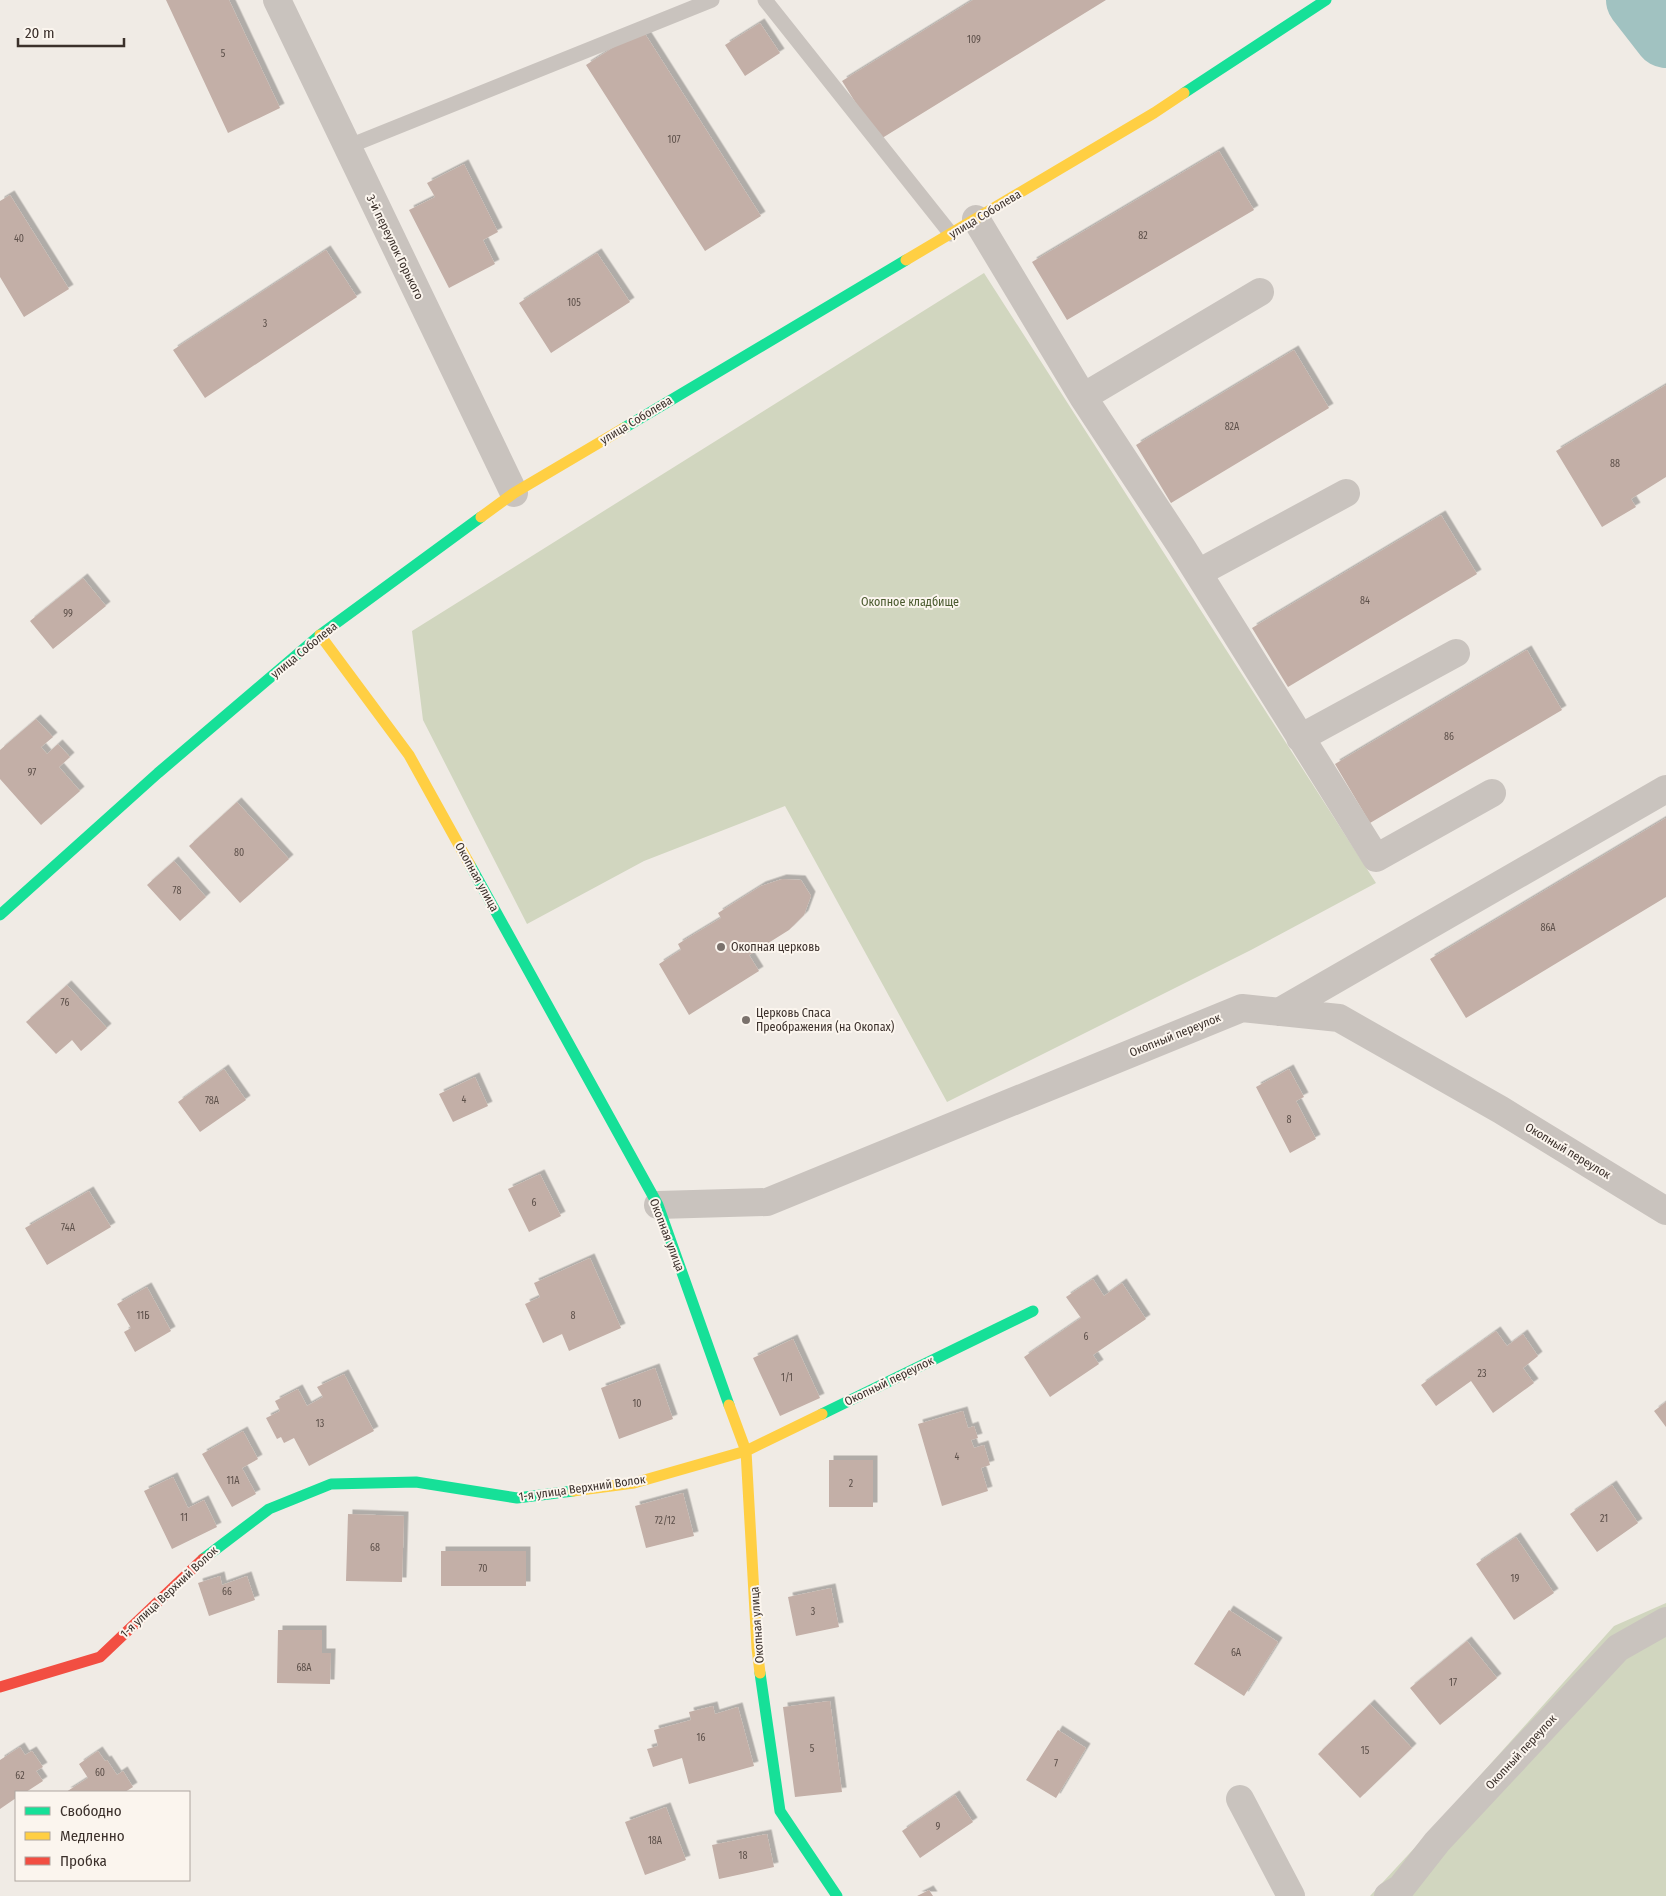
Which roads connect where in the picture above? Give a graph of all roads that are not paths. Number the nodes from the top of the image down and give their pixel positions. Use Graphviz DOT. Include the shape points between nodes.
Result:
graph roads {
  1 [pos="277,0"];
  2 [pos="712,0"];
  3 [pos="765,0"];
  4 [pos="1326,0"];
  5 [pos="347,147"];
  6 [pos="976,219"];
  7 [pos="951,234"];
  8 [pos="1260,292"];
  9 [pos="1083,397"];
  10 [pos="514,493"];
  11 [pos="1346,493"];
  12 [pos="1198,573"];
  13 [pos="320,635"];
  14 [pos="1456,653"];
  15 [pos="1300,738"];
  16 [pos="1666,789"];
  17 [pos="1492,793"];
  18 [pos="0,915"];
  19 [pos="1279,1012"];
  20 [pos="658,1205"];
  21 [pos="1666,1211"];
  22 [pos="1033,1311"];
  23 [pos="746,1451"];
  24 [pos="1666,1621"];
  25 [pos="0,1687"];
  26 [pos="1240,1799"];
  27 [pos="837,1896"];
  28 [pos="1291,1896"];
  29 [pos="1388,1896"];
  1 -- 5 [label="street, 3-й переулок Горького"];
  2 -- 5 [label="lane"];
  3 -- 7 [label="lane"];
  4 -- 6 [label="street, улица Соболева" via="1154,113"];
  5 -- 10 [label="street, 3-й переулок Горького"];
  6 -- 7 [label="street, улица Соболева"];
  6 -- 9 [label="street"];
  7 -- 10 [label="street, улица Соболева"];
  8 -- 9 [label="street"];
  9 -- 12 [label="street"];
  10 -- 13 [label="street, улица Соболева"];
  11 -- 12 [label="street"];
  12 -- 15 [label="street"];
  13 -- 18 [label="street, улица Соболева" via="158,773"];
  13 -- 20 [label="street, Окопная улица" via="410,755"];
  14 -- 15 [label="street"];
  15 -- 17 [label="street" via="1376,858"];
  16 -- 19 [label="street"];
  19 -- 20 [label="street, Окопный переулок" via="1242,1008 767,1202"];
  19 -- 21 [label="street, Окопный переулок" via="1339,1018 1501,1110"];
  20 -- 23 [label="street, Окопная улица"];
  22 -- 23 [label="street, Окопный переулок"];
  23 -- 25 [label="street, 1-я улица Верхний Волок" via="634,1483 517,1498 416,1482 331,1484 269,1509 209,1553 100,1657"];
  23 -- 27 [label="street, Окопная улица" via="757,1648 780,1810"];
  24 -- 29 [label="street, Окопный переулок" via="1618,1648 1437,1842 1401,1888"];
  26 -- 28 [label="street"];
}
